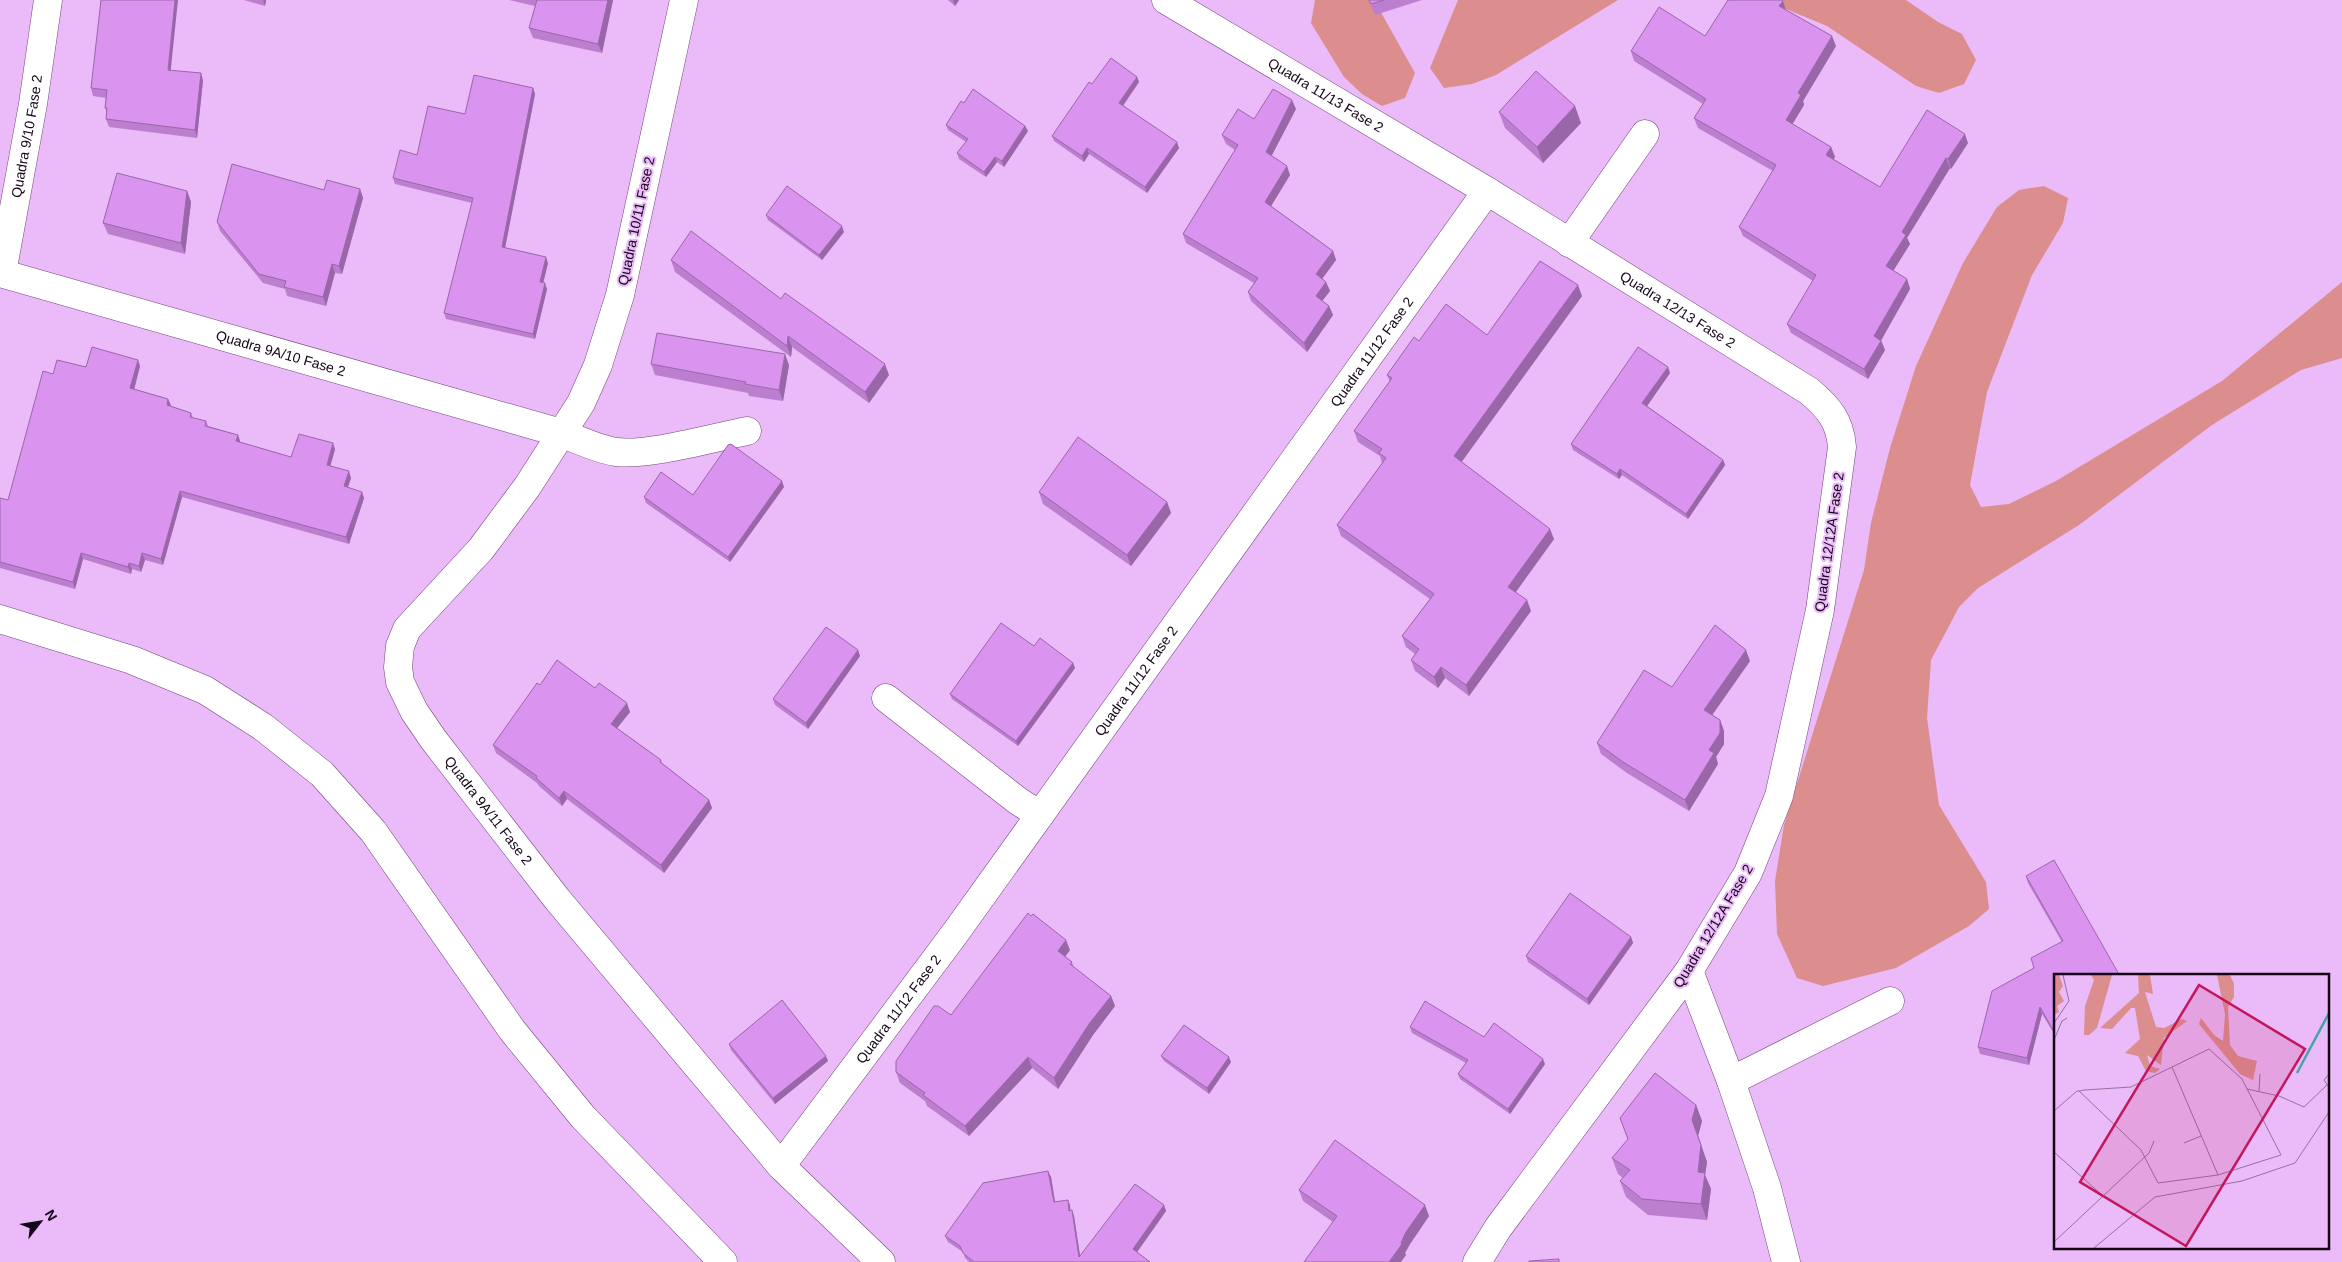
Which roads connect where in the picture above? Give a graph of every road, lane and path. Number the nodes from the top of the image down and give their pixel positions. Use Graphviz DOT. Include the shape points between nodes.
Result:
graph roads {
  1 [pos="48,0"];
  2 [pos="684,0"];
  3 [pos="1166,0"];
  4 [pos="1646,134"];
  5 [pos="1487,191"];
  6 [pos="1569,242"];
  7 [pos="1,273"];
  8 [pos="747,431"];
  9 [pos="561,433"];
  10 [pos="1842,447"];
  11 [pos="0,619"];
  12 [pos="886,698"];
  13 [pos="1040,815"];
  14 [pos="1689,971"];
  15 [pos="1890,1001"];
  16 [pos="1731,1081"];
  17 [pos="781,1166"];
  18 [pos="722,1262"];
  19 [pos="881,1262"];
  20 [pos="1477,1262"];
  21 [pos="1786,1262"];
  1 -- 7 [label="street, Quadra 9/10 Fase 2" via="33,104"];
  2 -- 9 [label="street, Quadra 10/11 Fase 2" via="620,295 598,365 581,403"];
  3 -- 5 [label="street, Quadra 11/13 Fase 2"];
  4 -- 6 [label="street"];
  5 -- 6 [label="street, Quadra 12/13 Fase 2"];
  5 -- 13 [label="street, Quadra 11/12 Fase 2"];
  6 -- 10 [label="street, Quadra 12/13 Fase 2" via="1810,391 1834,416"];
  7 -- 9 [label="street, Quadra 9A/10 Fase 2"];
  8 -- 9 [label="street, Quadra 9A/10 Fase 2" via="645,451 617,452"];
  9 -- 17 [label="street, Quadra 9A/11 Fase 2" via="527,487 481,549 407,629 400,646 400,682 433,740 557,899"];
  10 -- 14 [label="street, Quadra 12/12A Fase 2" via="1820,610 1780,796 1748,873"];
  11 -- 18 [label="street" via="132,660 204,690 263,727 322,774 373,831 512,1030 583,1117"];
  12 -- 13 [label="street"];
  13 -- 17 [label="street, Quadra 11/12 Fase 2"];
  14 -- 16 [label="street"];
  14 -- 20 [label="street, Quadra 12/12A Fase 2" via="1498,1228"];
  15 -- 16 [label="street"];
  16 -- 21 [label="street" via="1767,1188"];
  17 -- 19 [label="street, Quadra 9A/11 Fase 2"];
}
